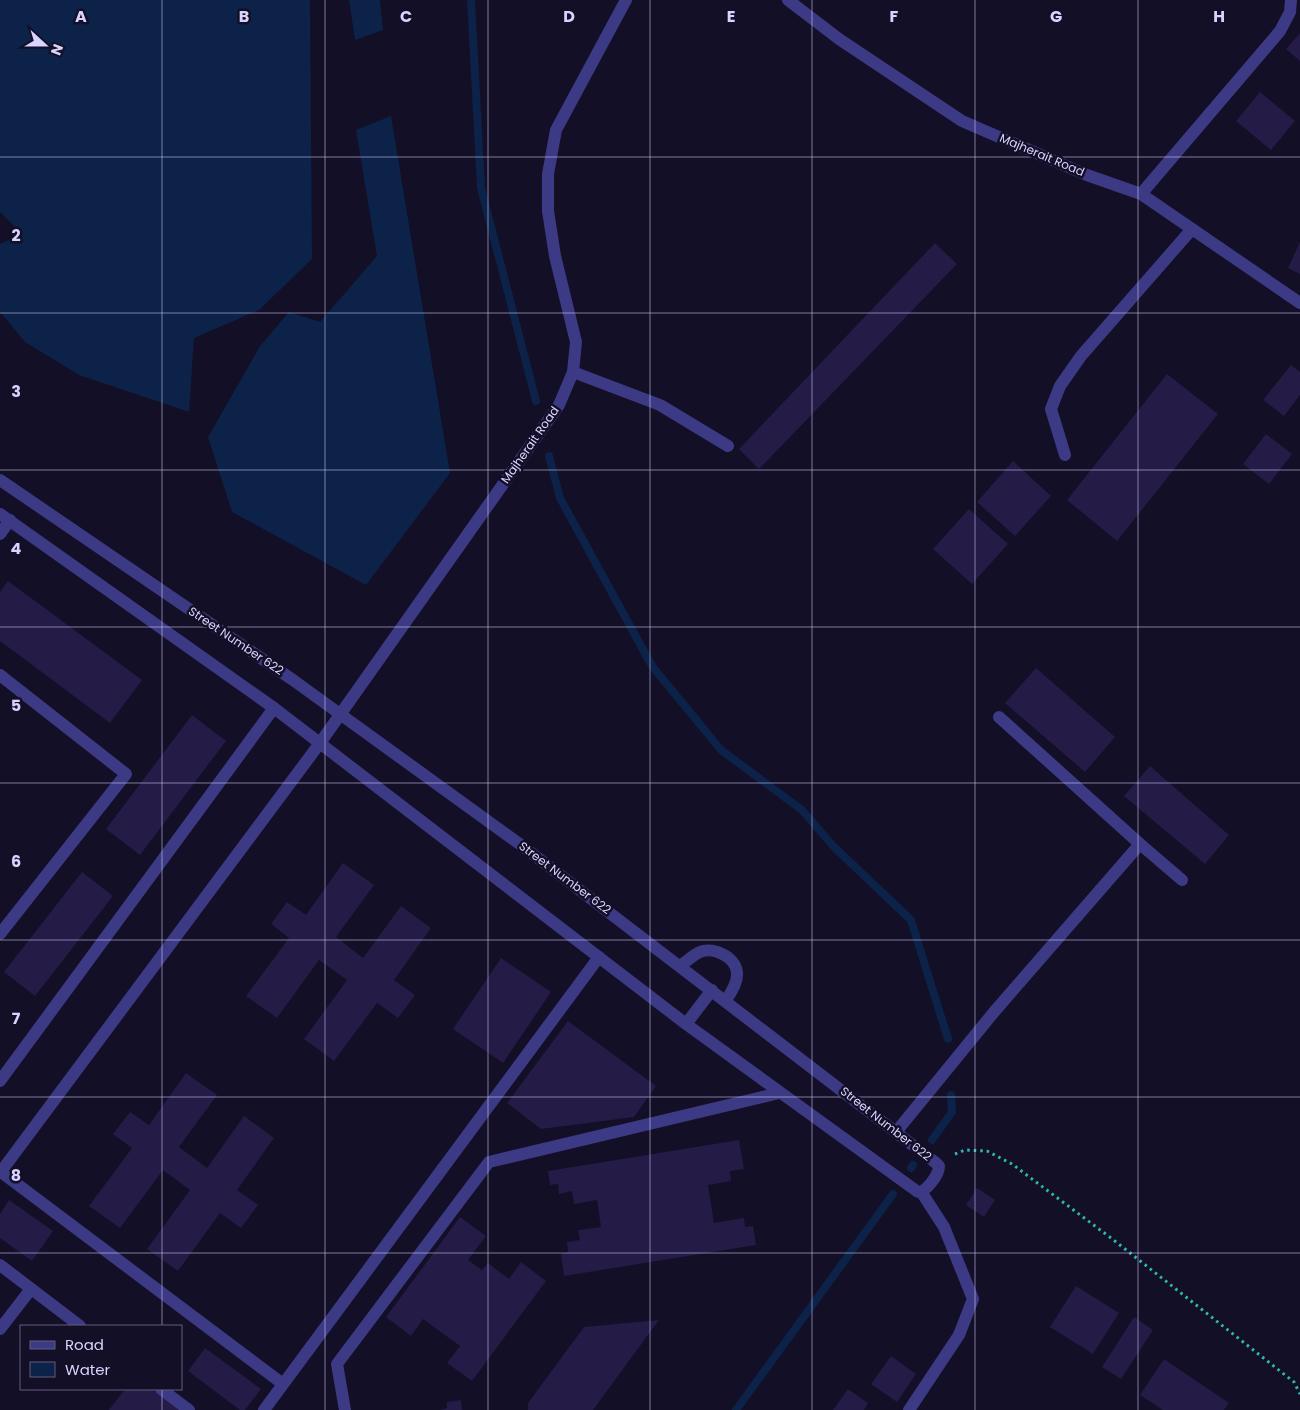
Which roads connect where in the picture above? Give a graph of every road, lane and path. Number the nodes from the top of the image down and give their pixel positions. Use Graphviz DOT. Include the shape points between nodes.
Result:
graph roads {
  1 [pos="626,0"];
  2 [pos="788,0"];
  3 [pos="1291,0"];
  4 [pos="1141,194"];
  5 [pos="1192,229"];
  6 [pos="1300,302"];
  7 [pos="573,372"];
  8 [pos="728,446"];
  9 [pos="1065,455"];
  10 [pos="0,480"];
  11 [pos="5,517"];
  12 [pos="0,534"];
  13 [pos="2,682"];
  14 [pos="274,708"];
  15 [pos="342,715"];
  16 [pos="999,717"];
  17 [pos="320,743"];
  18 [pos="1140,844"];
  19 [pos="1182,880"];
  20 [pos="0,934"];
  21 [pos="600,957"];
  22 [pos="680,966"];
  23 [pos="712,990"];
  24 [pos="726,1000"];
  25 [pos="686,1024"];
  26 [pos="0,1081"];
  27 [pos="779,1094"];
  28 [pos="896,1132"];
  29 [pos="936,1163"];
  30 [pos="0,1172"];
  31 [pos="922,1193"];
  32 [pos="0,1265"];
  33 [pos="31,1289"];
  34 [pos="79,1325"];
  35 [pos="0,1329"];
  36 [pos="283,1384"];
  37 [pos="162,1390"];
  38 [pos="1300,1394"];
  39 [pos="189,1410"];
  40 [pos="264,1410"];
  41 [pos="345,1410"];
  42 [pos="909,1410"];
  1 -- 7 [label="street, Majherait Road" via="556,130 548,174 548,211 576,342"];
  2 -- 4 [label="street, Majherait Road" via="839,40 962,120 1087,175"];
  3 -- 4 [label="street" via="1290,12 1280,31"];
  4 -- 5 [label="street, Majherait Road"];
  5 -- 6 [label="street, Majherait Road"];
  5 -- 9 [label="street" via="1081,356 1060,386 1051,409"];
  7 -- 8 [label="street" via="660,406"];
  7 -- 15 [label="street, Majherait Road" via="559,405"];
  10 -- 15 [label="street, Street Number 622"];
  11 -- 12 [label="street"];
  11 -- 14 [label="street"];
  13 -- 20 [label="street" via="126,774"];
  14 -- 17 [label="street"];
  14 -- 26 [label="street"];
  15 -- 17 [label="street, Majherait Road"];
  15 -- 22 [label="street, Street Number 622"];
  16 -- 18 [label="street"];
  17 -- 21 [label="street"];
  17 -- 30 [label="street, Majherait Road"];
  18 -- 19 [label="street"];
  18 -- 28 [label="street" via="994,1012"];
  21 -- 25 [label="street"];
  21 -- 36 [label="street"];
  22 -- 23 [label="street, Street Number 622"];
  22 -- 24 [label="street" via="700,952 710,950 729,958 738,973"];
  23 -- 24 [label="street, Street Number 622"];
  23 -- 25 [label="street"];
  24 -- 28 [label="street, Street Number 622"];
  25 -- 27 [label="street"];
  27 -- 31 [label="street"];
  27 -- 41 [label="street" via="489,1162 337,1364"];
  28 -- 29 [label="street, Street Number 622"];
  29 -- 31 [label="street, Street Number 622" via="940,1171"];
  29 -- 38 [label="path" via="965,1150 987,1151 1012,1164 1294,1382"];
  30 -- 36 [label="street"];
  31 -- 42 [label="street" via="944,1228 973,1299 959,1335"];
  32 -- 33 [label="street"];
  33 -- 34 [label="street"];
  33 -- 35 [label="street"];
  36 -- 40 [label="street"];
  37 -- 39 [label="street"];
}
